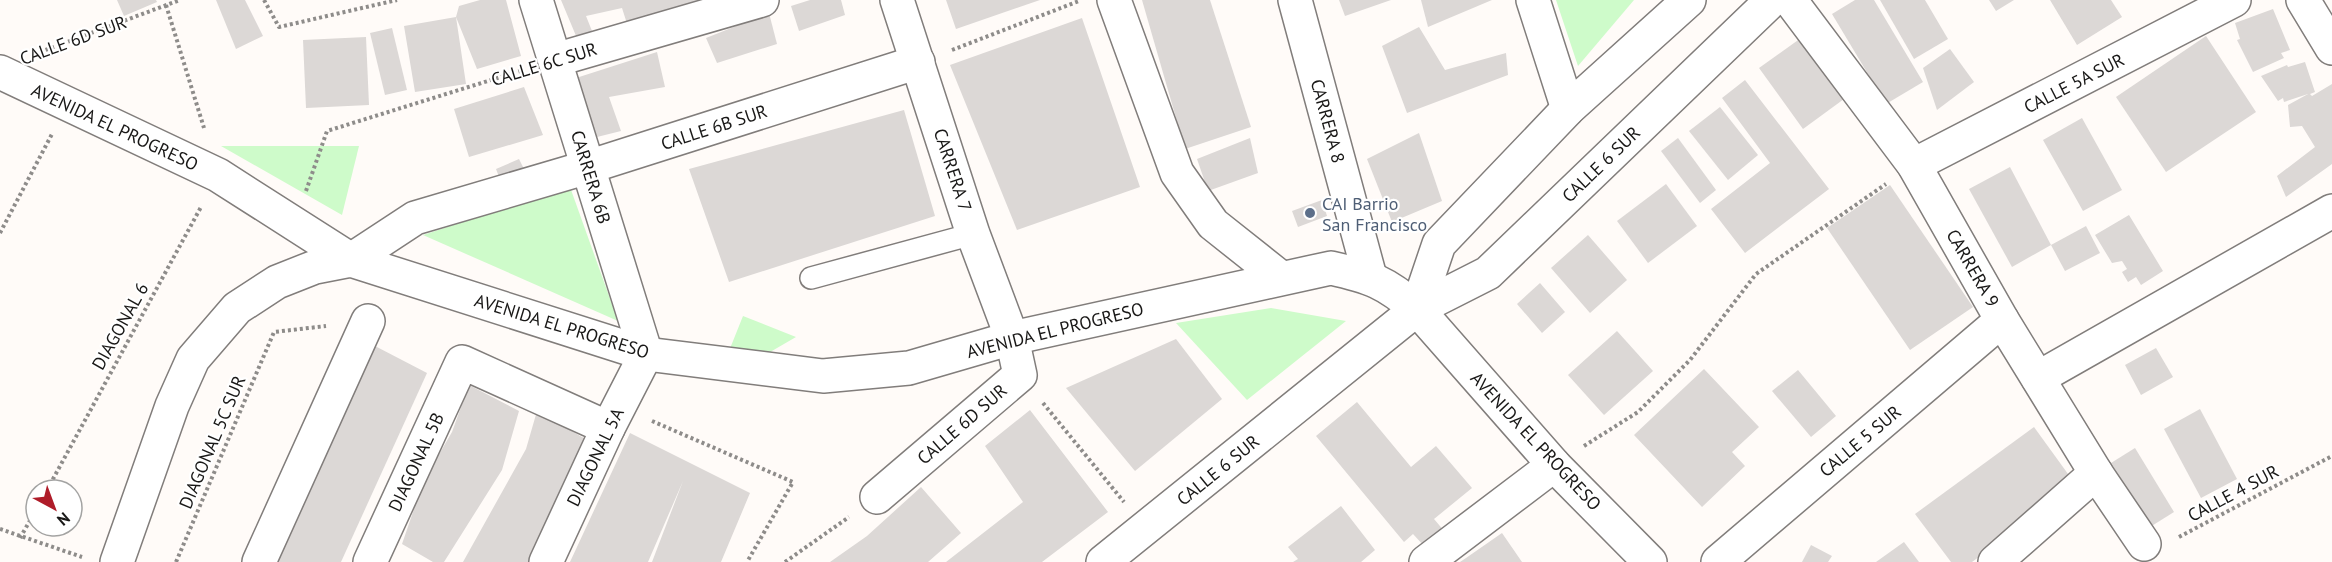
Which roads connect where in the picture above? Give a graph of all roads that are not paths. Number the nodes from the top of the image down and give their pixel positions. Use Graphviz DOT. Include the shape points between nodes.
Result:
graph roads {
  1 [pos="536,0"];
  2 [pos="762,0"];
  3 [pos="897,0"];
  4 [pos="1114,0"];
  5 [pos="1295,0"];
  6 [pos="1533,0"];
  7 [pos="1689,0"];
  8 [pos="1772,0"];
  9 [pos="1790,0"];
  10 [pos="2234,0"];
  11 [pos="2303,0"];
  12 [pos="2332,48"];
  13 [pos="555,60"];
  14 [pos="918,62"];
  15 [pos="0,72"];
  16 [pos="1568,109"];
  17 [pos="1914,165"];
  18 [pos="588,167"];
  19 [pos="2332,211"];
  20 [pos="973,234"];
  21 [pos="351,260"];
  22 [pos="1370,277"];
  23 [pos="811,278"];
  24 [pos="1281,278"];
  25 [pos="1417,309"];
  26 [pos="2002,320"];
  27 [pos="368,321"];
  28 [pos="1012,338"];
  29 [pos="646,354"];
  30 [pos="2038,378"];
  31 [pos="614,417"];
  32 [pos="1554,465"];
  33 [pos="2096,473"];
  34 [pos="877,497"];
  35 [pos="2144,544"];
  36 [pos="102,560"];
  37 [pos="259,562"];
  38 [pos="370,562"];
  39 [pos="546,562"];
  40 [pos="1103,562"];
  41 [pos="1426,562"];
  42 [pos="1650,562"];
  43 [pos="1718,562"];
  44 [pos="1995,562"];
  1 -- 13 [label="street, CARRERA 6B"];
  2 -- 13 [label="street, CALLE 6C SUR"];
  3 -- 14 [label="street, CARRERA 7"];
  4 -- 24 [label="street" via="1177,173 1213,224"];
  5 -- 22 [label="street, CARRERA 8"];
  6 -- 16 [label="street"];
  7 -- 16 [label="street"];
  8 -- 25 [label="street, CALLE 6 SUR" via="1488,273"];
  9 -- 17 [label="street, CARRERA 9"];
  10 -- 17 [label="street, CALLE 5A SUR"];
  11 -- 12 [label="street"];
  13 -- 18 [label="street, CARRERA 6B"];
  14 -- 18 [label="street, CALLE 6B SUR"];
  14 -- 20 [label="street, CARRERA 7"];
  15 -- 21 [label="street, AVENIDA EL PROGRESO" via="218,175"];
  16 -- 25 [label="street" via="1439,244"];
  17 -- 26 [label="street, CARRERA 9"];
  18 -- 21 [label="street, CALLE 6B SUR" via="415,218"];
  18 -- 29 [label="street, CARRERA 6B"];
  19 -- 30 [label="street"];
  20 -- 23 [label="lane"];
  20 -- 28 [label="street, CARRERA 7"];
  21 -- 29 [label="street, AVENIDA EL PROGRESO"];
  21 -- 36 [label="street, AVENIDA EL PROGRESO" via="315,267 277,282 237,308 193,359"];
  22 -- 24 [label="street, AVENIDA EL PROGRESO" via="1331,268"];
  22 -- 25 [label="street, AVENIDA EL PROGRESO"];
  24 -- 28 [label="street, AVENIDA EL PROGRESO"];
  25 -- 32 [label="street, AVENIDA EL PROGRESO"];
  25 -- 40 [label="street, CALLE 6 SUR"];
  26 -- 30 [label="street, CARRERA 9"];
  26 -- 43 [label="street, CALLE 5 SUR"];
  27 -- 37 [label="street"];
  28 -- 29 [label="street, AVENIDA EL PROGRESO" via="909,368 823,376"];
  28 -- 34 [label="street, CALLE 6D SUR" via="1020,375"];
  29 -- 31 [label="street, DIAGONAL 5A"];
  30 -- 33 [label="street, CARRERA 9"];
  31 -- 38 [label="street, DIAGONAL 5B" via="462,362"];
  31 -- 39 [label="street, DIAGONAL 5A"];
  32 -- 41 [label="street"];
  32 -- 42 [label="street, AVENIDA EL PROGRESO"];
  33 -- 35 [label="street, CARRERA 9"];
  33 -- 44 [label="street"];
}
